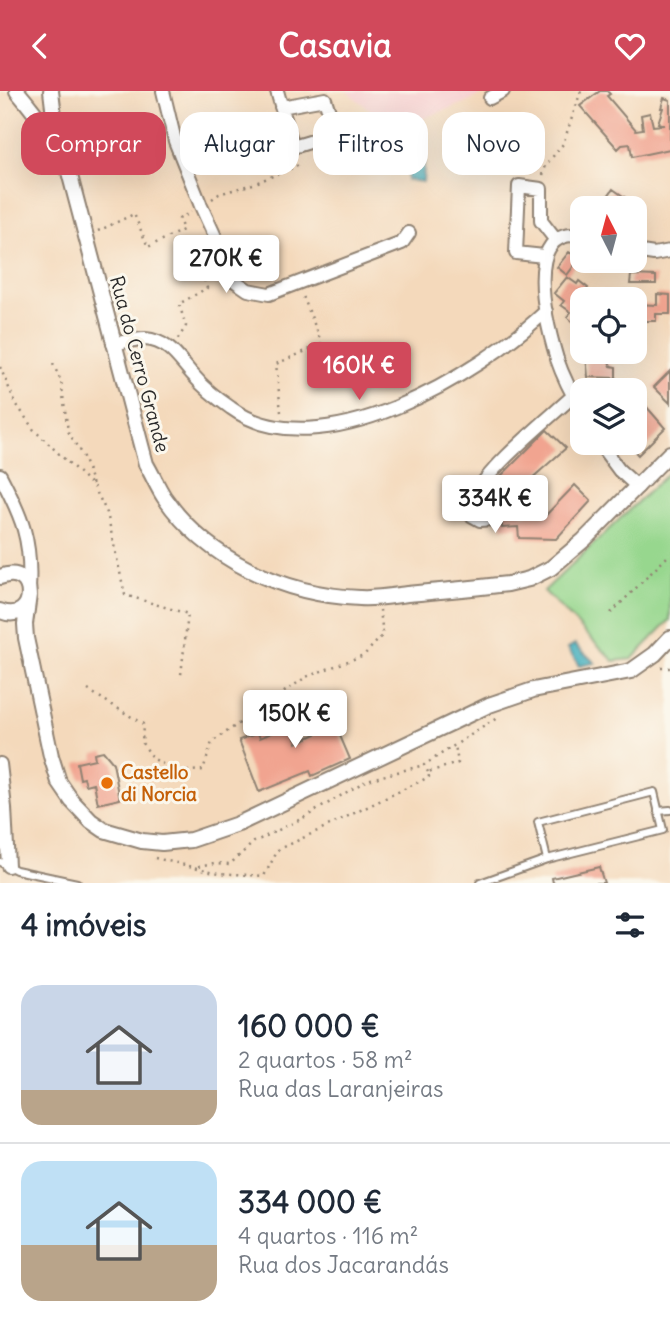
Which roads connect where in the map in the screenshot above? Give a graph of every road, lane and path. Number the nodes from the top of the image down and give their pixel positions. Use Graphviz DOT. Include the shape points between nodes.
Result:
graph roads {
  1 [pos="17,91"];
  2 [pos="51,91"];
  3 [pos="163,91"];
  4 [pos="277,91"];
  5 [pos="503,91"];
  6 [pos="581,91"];
  7 [pos="490,98"];
  8 [pos="281,107"];
  9 [pos="35,112"];
  10 [pos="54,112"];
  11 [pos="282,112"];
  12 [pos="299,145"];
  13 [pos="70,175"];
  14 [pos="273,175"];
  15 [pos="541,188"];
  16 [pos="201,206"];
  17 [pos="409,233"];
  18 [pos="570,233"];
  19 [pos="86,236"];
  20 [pos="555,239"];
  21 [pos="670,251"];
  22 [pos="648,253"];
  23 [pos="224,256"];
  24 [pos="544,256"];
  25 [pos="298,283"];
  26 [pos="546,311"];
  27 [pos="113,344"];
  28 [pos="172,349"];
  29 [pos="53,363"];
  30 [pos="0,367"];
  31 [pos="570,389"];
  32 [pos="570,399"];
  33 [pos="283,428"];
  34 [pos="607,455"];
  35 [pos="668,460"];
  36 [pos="496,468"];
  37 [pos="0,475"];
  38 [pos="481,486"];
  39 [pos="94,487"];
  40 [pos="638,487"];
  41 [pos="498,499"];
  42 [pos="26,542"];
  43 [pos="670,554"];
  44 [pos="3,575"];
  45 [pos="29,592"];
  46 [pos="377,597"];
  47 [pos="4,612"];
  48 [pos="611,613"];
  49 [pos="26,638"];
  50 [pos="670,638"];
  51 [pos="670,667"];
  52 [pos="656,668"];
  53 [pos="181,675"];
  54 [pos="88,690"];
  55 [pos="505,713"];
  56 [pos="455,745"];
  57 [pos="0,764"];
  58 [pos="424,765"];
  59 [pos="428,772"];
  60 [pos="670,810"];
  61 [pos="658,811"];
  62 [pos="144,855"];
  63 [pos="547,859"];
  64 [pos="4,864"];
  65 [pos="196,867"];
  66 [pos="77,883"];
  67 [pos="480,883"];
  1 -- 9 [label="street, Rua do Cerro Grande"];
  2 -- 10 [label="street"];
  3 -- 16 [label="street" via="175,141"];
  4 -- 8 [label="street"];
  5 -- 7 [label="street"];
  6 -- 15 [label="path" via="563,144 546,165"];
  8 -- 11 [label="street"];
  8 -- 12 [label="street" via="325,99 336,134"];
  13 -- 19 [label="street, Rua do Cerro Grande"];
  14 -- 16 [label="path" via="219,194"];
  15 -- 20 [label="street" via="541,221"];
  15 -- 24 [label="street" via="519,186 516,253"];
  16 -- 19 [label="path" via="179,219 183,230 148,247 134,214"];
  16 -- 23 [label="street"];
  17 -- 25 [label="street" via="402,243"];
  18 -- 20 [label="street"];
  19 -- 27 [label="street, Rua do Cerro Grande"];
  20 -- 24 [label="street"];
  21 -- 22 [label="street"];
  23 -- 25 [label="street" via="235,281 248,290 269,294"];
  23 -- 28 [label="path" via="200,267 206,288 179,304 186,326"];
  24 -- 26 [label="street"];
  25 -- 33 [label="path" via="322,344 276,364"];
  26 -- 31 [label="street"];
  26 -- 33 [label="street" via="450,381 405,404 333,428"];
  27 -- 28 [label="street" via="144,339"];
  27 -- 46 [label="street, Rua do Cerro Grande" via="146,464 163,496 196,534 240,566 276,581 313,592"];
  28 -- 33 [label="street" via="196,378 232,409 271,428"];
  29 -- 39 [label="path" via="61,381 68,431"];
  30 -- 39 [label="path" via="34,430"];
  32 -- 36 [label="street"];
  34 -- 40 [label="street"];
  35 -- 40 [label="street, Rua do Cerro Grande"];
  36 -- 38 [label="street"];
  36 -- 41 [label="street"];
  37 -- 42 [label="street" via="21,515"];
  38 -- 41 [label="street" via="496,491"];
  38 -- 41 [label="street" via="470,507 471,516 491,519 497,513"];
  39 -- 53 [label="path" via="107,513 125,595 188,614"];
  40 -- 46 [label="street, Rua do Cerro Grande" via="551,568 528,579"];
  42 -- 44 [label="street" via="26,555 19,566"];
  42 -- 45 [label="street"];
  43 -- 48 [label="path"];
  44 -- 45 [label="street" via="19,576"];
  45 -- 47 [label="street" via="23,608"];
  45 -- 49 [label="street"];
  46 -- 54 [label="path" via="383,635 364,656 306,677 212,742 203,770 177,772 154,759 142,743 143,724"];
  47 -- 49 [label="street"];
  49 -- 50 [label="street" via="59,782 91,821 104,829 162,843 191,840 238,824 489,705 533,690 631,671"];
  51 -- 52 [label="path"];
  55 -- 56 [label="path"];
  56 -- 58 [label="path"];
  56 -- 59 [label="path" via="458,763"];
  57 -- 64 [label="street"];
  58 -- 59 [label="path"];
  58 -- 65 [label="path" via="367,780 254,842 230,865"];
  59 -- 65 [label="path" via="429,777 278,850 264,876"];
  60 -- 61 [label="lane"];
  61 -- 63 [label="lane" via="663,830"];
  61 -- 63 [label="lane" via="654,792 538,821"];
  62 -- 65 [label="path"];
  63 -- 67 [label="lane"];
  64 -- 66 [label="lane"];
}
